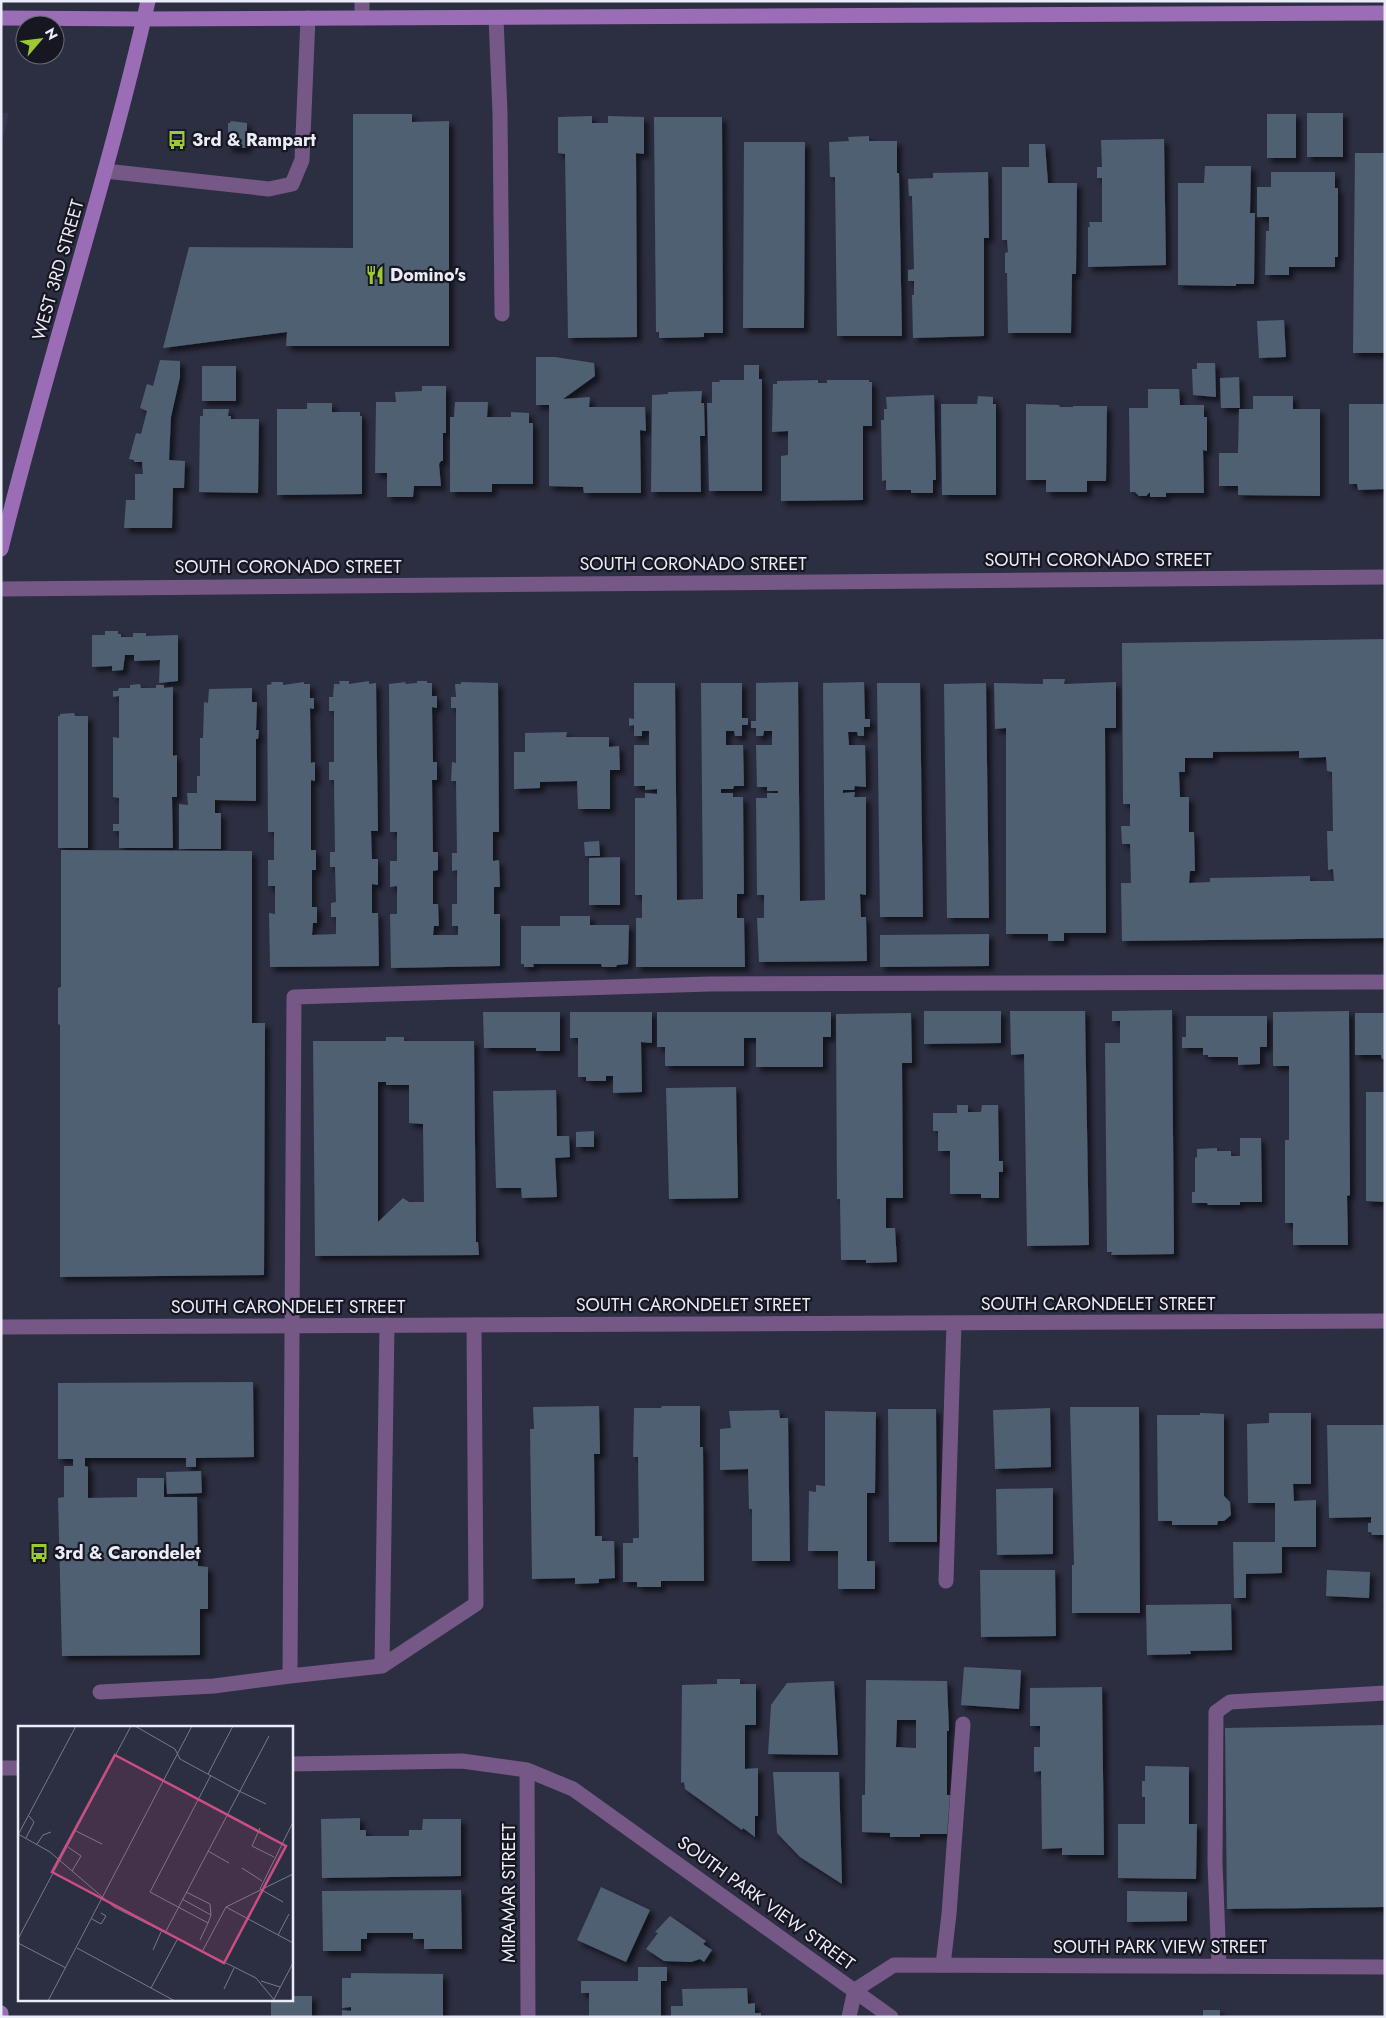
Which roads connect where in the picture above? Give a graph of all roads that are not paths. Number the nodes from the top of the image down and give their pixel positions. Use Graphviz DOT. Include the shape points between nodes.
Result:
graph roads {
  1 [pos="148,1"];
  2 [pos="362,1"];
  3 [pos="1385,13"];
  4 [pos="1,18"];
  5 [pos="308,18"];
  6 [pos="362,18"];
  7 [pos="496,18"];
  8 [pos="144,20"];
  9 [pos="105,171"];
  10 [pos="502,314"];
  11 [pos="1,549"];
  12 [pos="1385,577"];
  13 [pos="1,588"];
  14 [pos="1385,982"];
  15 [pos="1385,1322"];
  16 [pos="954,1323"];
  17 [pos="474,1325"];
  18 [pos="293,1326"];
  19 [pos="387,1326"];
  20 [pos="1,1327"];
  21 [pos="946,1581"];
  22 [pos="382,1666"];
  23 [pos="290,1676"];
  24 [pos="100,1692"];
  25 [pos="1385,1693"];
  26 [pos="963,1724"];
  27 [pos="292,1764"];
  28 [pos="1,1768"];
  29 [pos="18,1768"];
  30 [pos="528,1770"];
  31 [pos="943,1965"];
  32 [pos="1219,1965"];
  33 [pos="1385,1967"];
  34 [pos="855,1990"];
  35 [pos="1,2013"];
  36 [pos="1,2017"];
  37 [pos="528,2017"];
  38 [pos="849,2017"];
  39 [pos="891,2017"];
  1 -- 8 [label="street, WEST 3RD STREET"];
  2 -- 6 [label="street"];
  3 -- 7 [label="street"];
  4 -- 8 [label="street"];
  5 -- 6 [label="street"];
  5 -- 8 [label="street"];
  5 -- 9 [label="street" via="302,160 292,184 269,189"];
  6 -- 7 [label="street"];
  7 -- 10 [label="street"];
  8 -- 9 [label="street, WEST 3RD STREET"];
  9 -- 11 [label="street, WEST 3RD STREET"];
  12 -- 13 [label="street, SOUTH CORONADO STREET"];
  14 -- 18 [label="street" via="710,984 294,996"];
  15 -- 16 [label="street, SOUTH CARONDELET STREET"];
  16 -- 17 [label="street, SOUTH CARONDELET STREET"];
  16 -- 21 [label="street"];
  17 -- 19 [label="street, SOUTH CARONDELET STREET"];
  17 -- 22 [label="street" via="476,1604"];
  18 -- 19 [label="street, SOUTH CARONDELET STREET"];
  18 -- 20 [label="street, SOUTH CARONDELET STREET"];
  18 -- 23 [label="street"];
  19 -- 22 [label="street"];
  22 -- 23 [label="street"];
  23 -- 24 [label="street" via="214,1686"];
  25 -- 32 [label="street" via="1230,1702 1216,1712 1215,1862"];
  26 -- 31 [label="street"];
  27 -- 30 [label="street, SOUTH PARK VIEW STREET" via="462,1761"];
  28 -- 29 [label="street"];
  30 -- 34 [label="street, SOUTH PARK VIEW STREET" via="573,1788"];
  30 -- 37 [label="street, MIRAMAR STREET"];
  31 -- 32 [label="street, SOUTH PARK VIEW STREET"];
  31 -- 34 [label="street, SOUTH PARK VIEW STREET" via="894,1965"];
  32 -- 33 [label="street, SOUTH PARK VIEW STREET"];
  34 -- 38 [label="street"];
  34 -- 39 [label="street"];
  35 -- 36 [label="street"];
}
